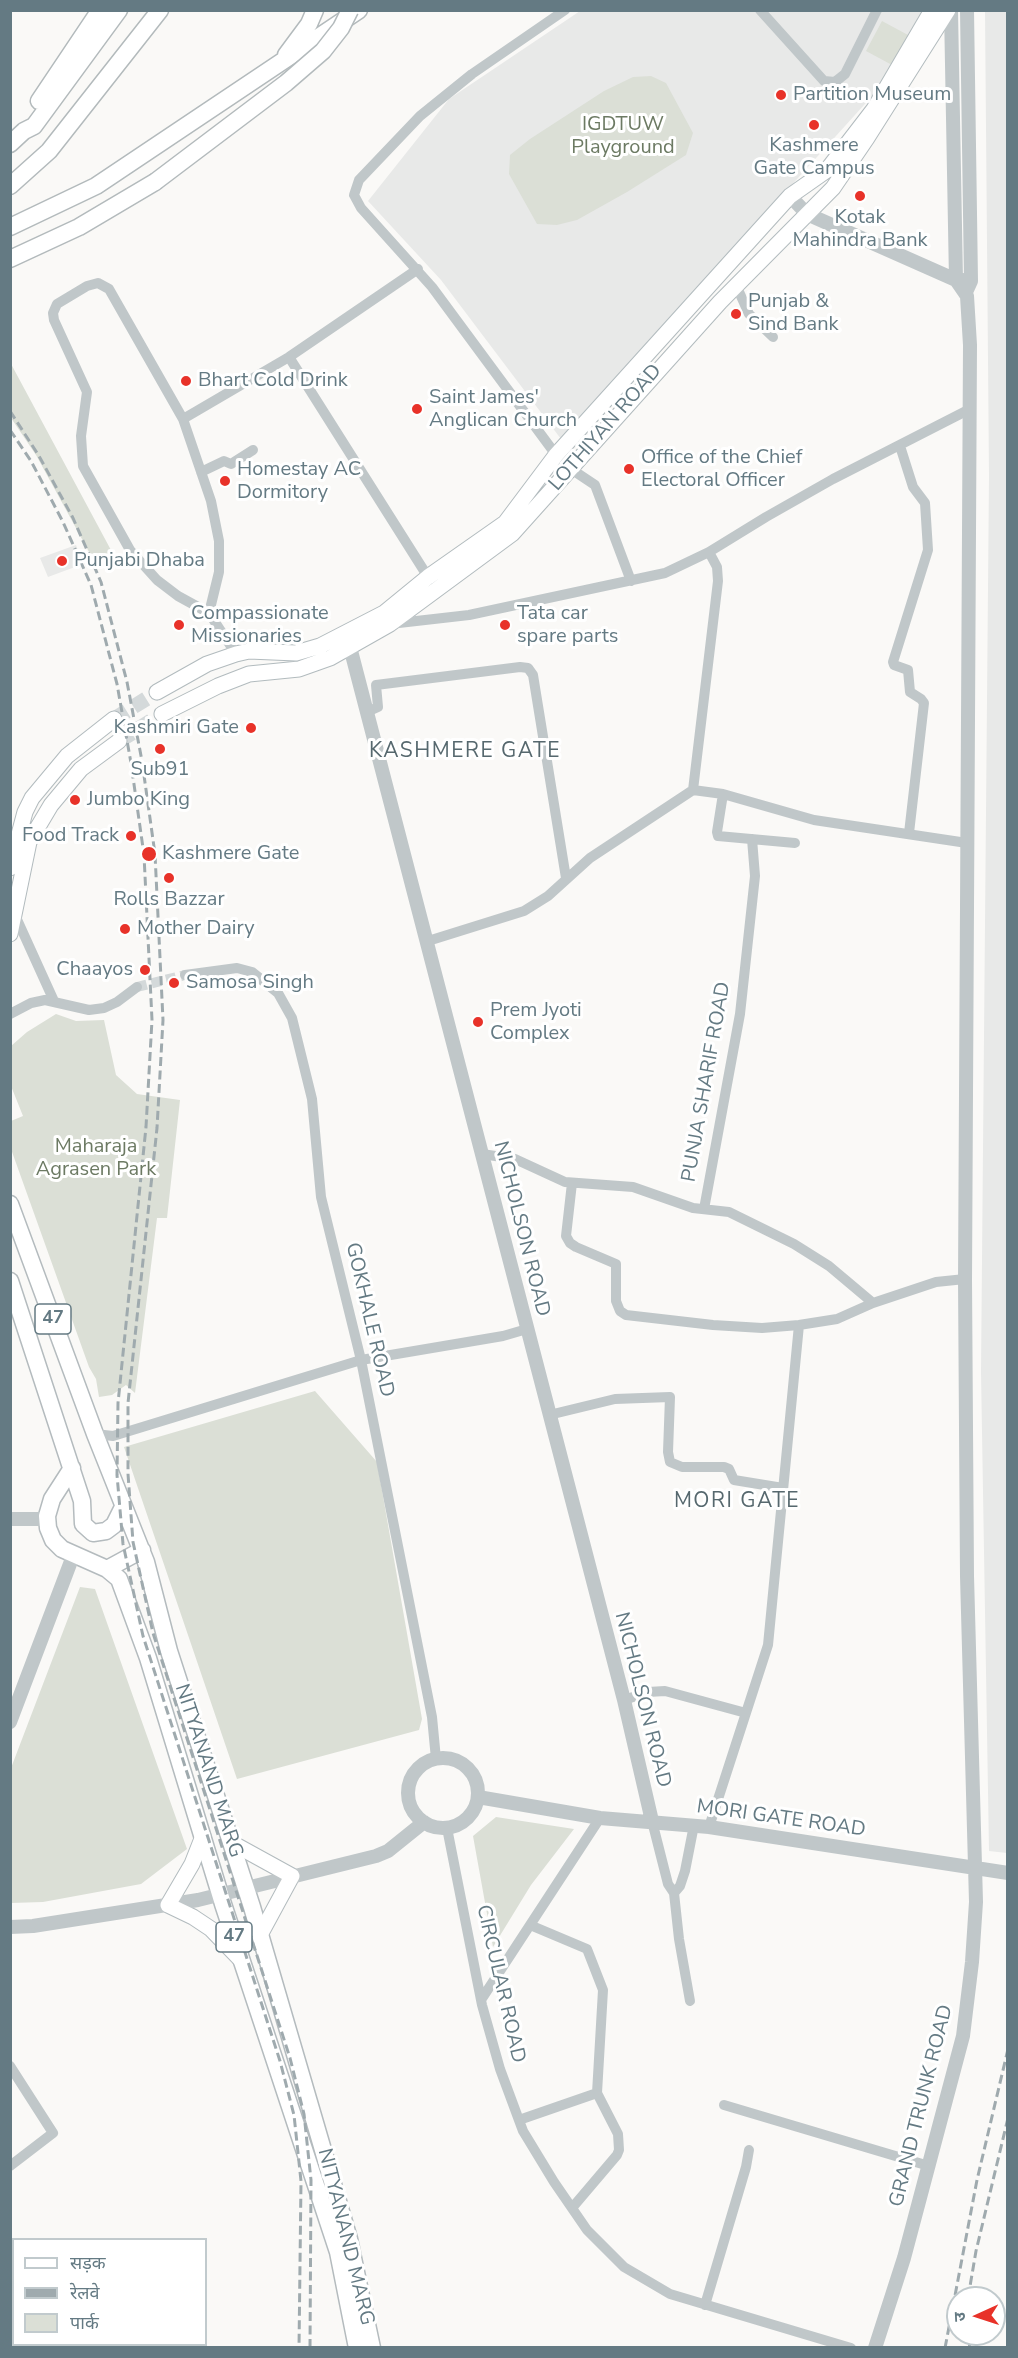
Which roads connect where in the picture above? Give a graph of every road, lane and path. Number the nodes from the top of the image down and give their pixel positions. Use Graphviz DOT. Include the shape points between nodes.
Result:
graph roads {
  1 [pos="100,10"];
  2 [pos="119,10"];
  3 [pos="160,10"];
  4 [pos="315,10"];
  5 [pos="350,10"];
  6 [pos="359,10"];
  7 [pos="565,10"];
  8 [pos="760,10"];
  9 [pos="877,10"];
  10 [pos="932,10"];
  11 [pos="949,10"];
  12 [pos="967,10"];
  13 [pos="278,66"];
  14 [pos="24,131"];
  15 [pos="10,144"];
  16 [pos="10,186"];
  17 [pos="789,196"];
  18 [pos="807,214"];
  19 [pos="10,227"];
  20 [pos="10,259"];
  21 [pos="417,270"];
  22 [pos="956,280"];
  23 [pos="736,285"];
  24 [pos="968,286"];
  25 [pos="772,337"];
  26 [pos="289,357"];
  27 [pos="970,409"];
  28 [pos="183,419"];
  29 [pos="900,446"];
  30 [pos="253,450"];
  31 [pos="556,455"];
  32 [pos="570,469"];
  33 [pos="201,472"];
  34 [pos="709,552"];
  35 [pos="428,577"];
  36 [pos="631,581"];
  37 [pos="209,613"];
  38 [pos="390,624"];
  39 [pos="350,647"];
  40 [pos="236,654"];
  41 [pos="157,692"];
  42 [pos="367,712"];
  43 [pos="162,714"];
  44 [pos="114,719"];
  45 [pos="119,741"];
  46 [pos="693,790"];
  47 [pos="723,794"];
  48 [pos="909,833"];
  49 [pos="752,839"];
  50 [pos="795,843"];
  51 [pos="967,843"];
  52 [pos="10,868"];
  53 [pos="566,878"];
  54 [pos="15,915"];
  55 [pos="10,934"];
  56 [pos="428,941"];
  57 [pos="185,975"];
  58 [pos="137,987"];
  59 [pos="54,1001"];
  60 [pos="10,1014"];
  61 [pos="482,1154"];
  62 [pos="572,1183"];
  63 [pos="10,1204"];
  64 [pos="704,1209"];
  65 [pos="964,1279"];
  66 [pos="10,1281"];
  67 [pos="873,1303"];
  68 [pos="799,1325"];
  69 [pos="527,1329"];
  70 [pos="361,1360"];
  71 [pos="549,1415"];
  72 [pos="95,1434"];
  73 [pos="72,1468"];
  74 [pos="783,1488"];
  75 [pos="123,1507"];
  76 [pos="10,1519"];
  77 [pos="47,1519"];
  78 [pos="142,1550"];
  79 [pos="72,1556"];
  80 [pos="107,1569"];
  81 [pos="169,1651"];
  82 [pos="148,1658"];
  83 [pos="624,1700"];
  84 [pos="746,1713"];
  85 [pos="10,1722"];
  86 [pos="436,1759"];
  87 [pos="478,1797"];
  88 [pos="600,1818"];
  89 [pos="652,1821"];
  90 [pos="424,1822"];
  91 [pos="694,1825"];
  92 [pos="709,1827"];
  93 [pos="447,1828"];
  94 [pos="203,1836"];
  95 [pos="232,1843"];
  96 [pos="975,1868"];
  97 [pos="1004,1873"];
  98 [pos="292,1876"];
  99 [pos="246,1888"];
  100 [pos="674,1893"];
  101 [pos="221,1895"];
  102 [pos="168,1905"];
  103 [pos="530,1925"];
  104 [pos="10,1927"];
  105 [pos="260,1935"];
  106 [pos="242,1961"];
  107 [pos="481,2000"];
  108 [pos="690,2001"];
  109 [pos="10,2066"];
  110 [pos="597,2092"];
  111 [pos="724,2105"];
  112 [pos="519,2120"];
  113 [pos="749,2150"];
  114 [pos="325,2156"];
  115 [pos="308,2161"];
  116 [pos="10,2166"];
  117 [pos="929,2166"];
  118 [pos="323,2181"];
  119 [pos="572,2208"];
  120 [pos="705,2305"];
  121 [pos="360,2347"];
  122 [pos="850,2348"];
  123 [pos="874,2348"];
  1 -- 14 [label="main road" via="29,115"];
  2 -- 14 [label="main road" via="34,126"];
  3 -- 16 [label="main road" via="49,151"];
  4 -- 13 [label="main road"];
  5 -- 20 [label="main road, bridge" via="323,51 155,182 79,227"];
  6 -- 13 [label="main road"];
  7 -- 21 [label="street" via="472,74 420,116 359,180 354,195 361,208"];
  8 -- 9 [label="street" via="824,81 835,82 845,74"];
  10 -- 17 [label="main road, LOTHIYAN ROAD" via="874,109 827,170"];
  11 -- 18 [label="main road, LOTHIYAN ROAD" via="833,188"];
  11 -- 22 [label="street"];
  12 -- 24 [label="street, GRAND TRUNK ROAD"];
  13 -- 19 [label="main road" via="96,186"];
  14 -- 15 [label="main road"];
  17 -- 18 [label="street"];
  17 -- 31 [label="main road, LOTHIYAN ROAD"];
  18 -- 22 [label="street"];
  18 -- 23 [label="main road, LOTHIYAN ROAD"];
  21 -- 26 [label="street"];
  21 -- 31 [label="street"];
  22 -- 24 [label="street"];
  23 -- 25 [label="street" via="749,314"];
  23 -- 32 [label="main road, LOTHIYAN ROAD"];
  24 -- 27 [label="street, GRAND TRUNK ROAD"];
  26 -- 28 [label="street"];
  26 -- 35 [label="street"];
  27 -- 29 [label="street"];
  27 -- 51 [label="street, GRAND TRUNK ROAD"];
  28 -- 33 [label="street"];
  28 -- 37 [label="street" via="109,290 93,284 57,304 54,320 87,392 81,445 87,475 136,558 165,586"];
  29 -- 34 [label="street" via="775,511"];
  29 -- 48 [label="street" via="912,484 925,503 927,542 927,557 893,662 908,670 910,692 924,703"];
  30 -- 33 [label="street" via="231,464 224,460"];
  31 -- 32 [label="street"];
  31 -- 35 [label="main road, LOTHIYAN ROAD" via="505,523"];
  32 -- 36 [label="street" via="595,484"];
  32 -- 38 [label="main road, LOTHIYAN ROAD" via="512,534"];
  33 -- 37 [label="street" via="219,541 219,572"];
  34 -- 36 [label="street" via="665,573"];
  34 -- 46 [label="street" via="717,567 718,581"];
  35 -- 40 [label="main road, LOTHIYAN ROAD" via="384,613 320,646 296,653"];
  36 -- 38 [label="street" via="469,615"];
  37 -- 40 [label="street"];
  38 -- 39 [label="main road, LOTHIYAN ROAD"];
  39 -- 42 [label="street, NICHOLSON ROAD"];
  39 -- 43 [label="main road, LOTHIYAN ROAD" via="299,669 249,674"];
  40 -- 41 [label="main road, LOTHIYAN ROAD" via="207,664"];
  42 -- 53 [label="street" via="378,706 375,685 528,668 533,675"];
  42 -- 56 [label="street, NICHOLSON ROAD"];
  44 -- 52 [label="main road" via="68,756 32,798"];
  45 -- 54 [label="main road" via="81,769 51,805 29,842"];
  46 -- 47 [label="street"];
  46 -- 53 [label="street"];
  47 -- 48 [label="street" via="814,820"];
  47 -- 49 [label="street" via="717,834"];
  48 -- 51 [label="street"];
  49 -- 50 [label="street"];
  49 -- 64 [label="street, PUNJA SHARIF ROAD" via="755,876 740,1014"];
  51 -- 65 [label="street, GRAND TRUNK ROAD"];
  53 -- 56 [label="street" via="548,896 524,911"];
  54 -- 55 [label="main road"];
  54 -- 59 [label="street"];
  56 -- 61 [label="street, NICHOLSON ROAD"];
  57 -- 70 [label="street, GOKHALE ROAD" via="237,968 252,972 279,993 292,1018 312,1099 321,1197"];
  58 -- 59 [label="street" via="117,1002 96,1010"];
  59 -- 60 [label="street" via="31,1003"];
  61 -- 62 [label="street" via="515,1159"];
  61 -- 69 [label="street, NICHOLSON ROAD"];
  62 -- 64 [label="street" via="633,1186"];
  62 -- 68 [label="street" via="566,1236 576,1247 615,1263 616,1302 622,1314 713,1325"];
  63 -- 72 [label="main road, NITYANAND MARG / 47"];
  64 -- 67 [label="street" via="729,1212 794,1244 829,1266"];
  65 -- 67 [label="street" via="936,1282"];
  65 -- 96 [label="street, GRAND TRUNK ROAD"];
  66 -- 73 [label="main road, 47"];
  67 -- 68 [label="street" via="837,1319"];
  68 -- 74 [label="street"];
  69 -- 70 [label="street"];
  69 -- 71 [label="street, NICHOLSON ROAD"];
  70 -- 72 [label="street" via="113,1436"];
  70 -- 86 [label="street, GOKHALE ROAD" via="432,1717"];
  71 -- 74 [label="street" via="615,1399 670,1397 670,1462 682,1467 724,1467 734,1480"];
  71 -- 83 [label="street, NICHOLSON ROAD"];
  72 -- 75 [label="main road, NITYANAND MARG / 47"];
  73 -- 75 [label="main road" via="82,1502 82,1520 89,1531 110,1529"];
  73 -- 77 [label="main road" via="52,1499"];
  74 -- 84 [label="street" via="768,1645"];
  75 -- 78 [label="main road, NITYANAND MARG / 47"];
  76 -- 77 [label="street"];
  77 -- 79 [label="main road" via="53,1540"];
  78 -- 80 [label="main road"];
  78 -- 81 [label="main road, NITYANAND MARG / 47"];
  79 -- 80 [label="main road"];
  79 -- 85 [label="street"];
  80 -- 82 [label="main road, NITYANAND MARG / 47" via="119,1579"];
  81 -- 82 [label="main road"];
  81 -- 95 [label="main road, NITYANAND MARG / 47"];
  82 -- 94 [label="main road, NITYANAND MARG / 47"];
  83 -- 84 [label="street" via="665,1691"];
  83 -- 89 [label="street, NICHOLSON ROAD"];
  84 -- 92 [label="street"];
  86 -- 87 [label="street" via="449,1758 467,1767 477,1784"];
  86 -- 90 [label="street" via="418,1769 409,1787 411,1807"];
  87 -- 88 [label="street, MORI GATE ROAD"];
  87 -- 93 [label="street" via="468,1818"];
  88 -- 89 [label="street, MORI GATE ROAD"];
  88 -- 103 [label="street"];
  89 -- 91 [label="street, MORI GATE ROAD"];
  89 -- 100 [label="street" via="668,1884"];
  90 -- 93 [label="street"];
  90 -- 98 [label="street" via="388,1851"];
  91 -- 92 [label="street, MORI GATE ROAD"];
  91 -- 100 [label="street" via="685,1871"];
  92 -- 96 [label="street, MORI GATE ROAD"];
  93 -- 107 [label="street, CIRCULAR ROAD"];
  94 -- 101 [label="main road, NITYANAND MARG / 47"];
  94 -- 102 [label="main road"];
  95 -- 98 [label="main road"];
  95 -- 99 [label="main road, NITYANAND MARG / 47"];
  96 -- 97 [label="street, MORI GATE ROAD"];
  96 -- 117 [label="street, GRAND TRUNK ROAD" via="972,1962 963,2036"];
  98 -- 99 [label="street"];
  98 -- 105 [label="main road"];
  99 -- 101 [label="street"];
  99 -- 105 [label="main road, NITYANAND MARG / 47"];
  100 -- 108 [label="street"];
  101 -- 102 [label="street"];
  101 -- 106 [label="main road, NITYANAND MARG / 47"];
  102 -- 104 [label="street"];
  102 -- 106 [label="main road" via="211,1929"];
  103 -- 107 [label="street"];
  103 -- 110 [label="street" via="587,1949 603,1990"];
  105 -- 114 [label="main road, NITYANAND MARG / 47"];
  106 -- 115 [label="main road, NITYANAND MARG / 47"];
  107 -- 112 [label="street, CIRCULAR ROAD"];
  109 -- 116 [label="street" via="53,2133"];
  110 -- 112 [label="street"];
  110 -- 119 [label="street" via="618,2134 619,2150"];
  111 -- 117 [label="street"];
  112 -- 119 [label="street, CIRCULAR ROAD"];
  113 -- 120 [label="street"];
  114 -- 115 [label="main road"];
  114 -- 118 [label="main road, NITYANAND MARG / 47"];
  115 -- 118 [label="main road, NITYANAND MARG / 47"];
  117 -- 123 [label="street, GRAND TRUNK ROAD"];
  118 -- 121 [label="main road, NITYANAND MARG / 47"];
  119 -- 120 [label="street, CIRCULAR ROAD" via="587,2230 624,2267 669,2294"];
  120 -- 122 [label="street, CIRCULAR ROAD"];
}
